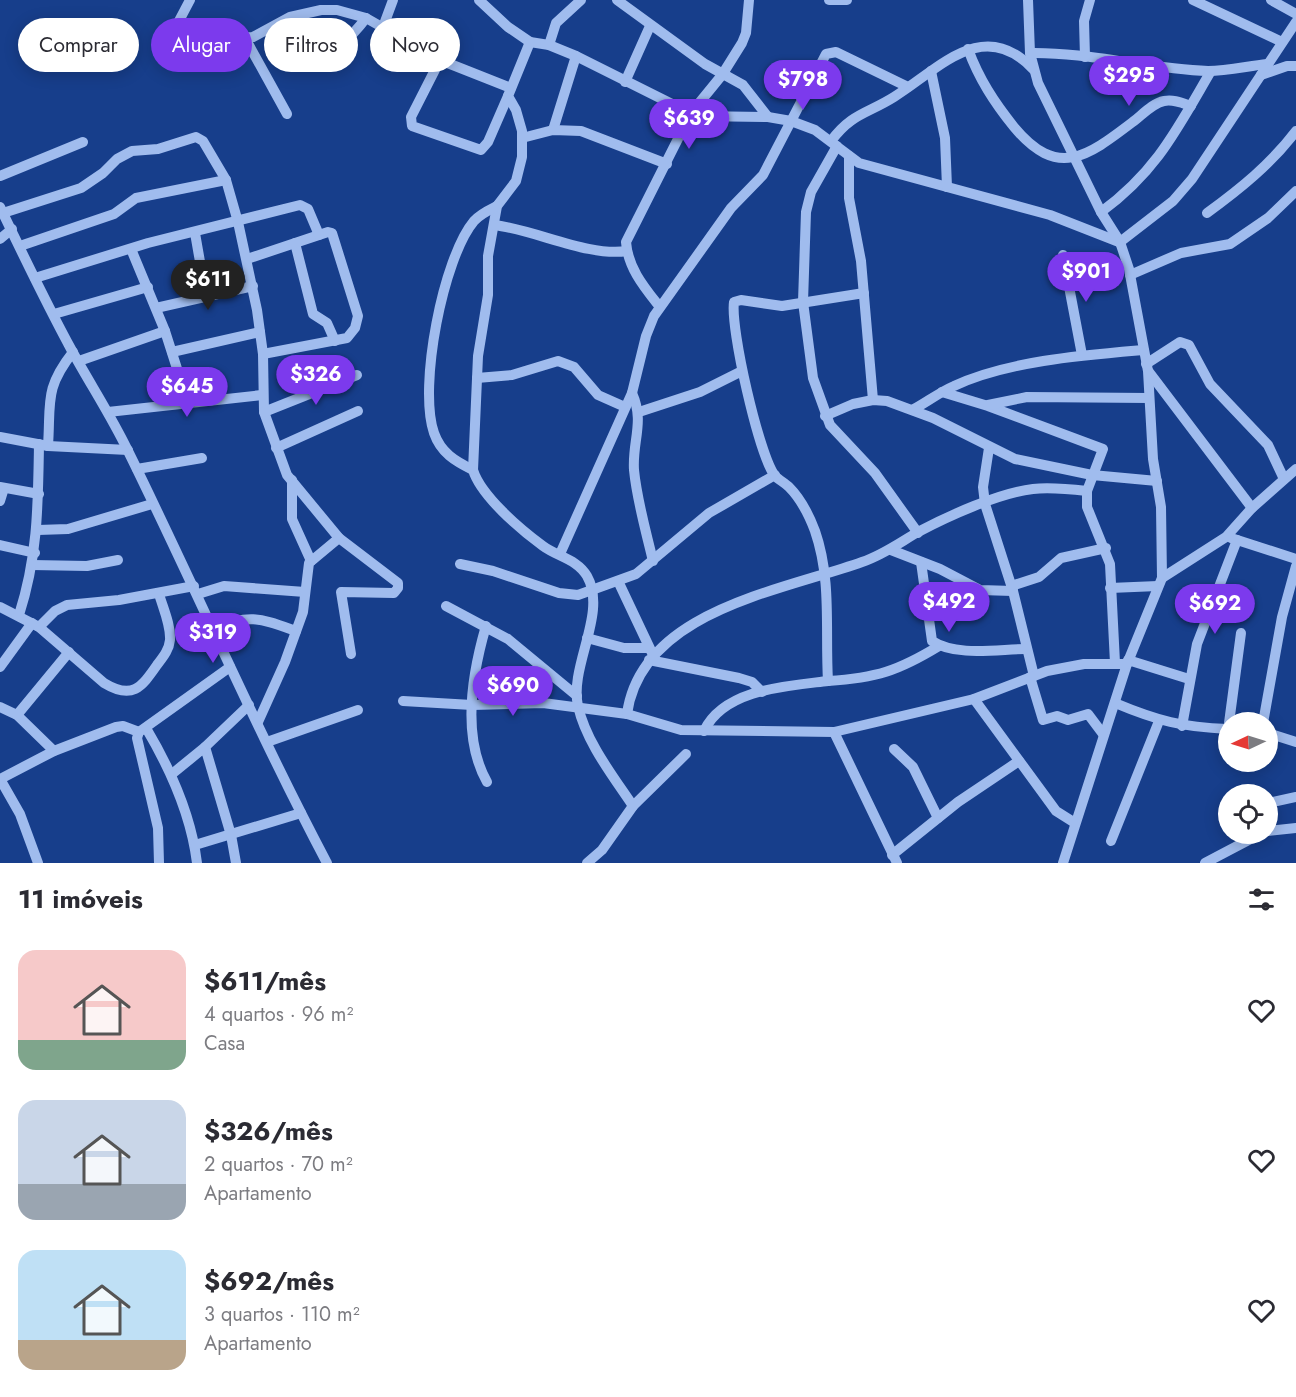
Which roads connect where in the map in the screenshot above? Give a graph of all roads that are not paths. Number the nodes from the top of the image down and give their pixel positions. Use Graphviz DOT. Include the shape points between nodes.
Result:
graph roads {
  1 [pos="190,0"];
  2 [pos="393,0"];
  3 [pos="478,0"];
  4 [pos="581,0"];
  5 [pos="617,0"];
  6 [pos="749,0"];
  7 [pos="829,0"];
  8 [pos="847,0"];
  9 [pos="1028,0"];
  10 [pos="1090,0"];
  11 [pos="1193,0"];
  12 [pos="1271,0"];
  13 [pos="1296,14"];
  14 [pos="180,18"];
  15 [pos="288,18"];
  16 [pos="366,18"];
  17 [pos="386,18"];
  18 [pos="370,20"];
  19 [pos="1296,22"];
  20 [pos="650,26"];
  21 [pos="358,28"];
  22 [pos="530,42"];
  23 [pos="1282,42"];
  24 [pos="549,45"];
  25 [pos="968,49"];
  26 [pos="252,51"];
  27 [pos="1030,53"];
  28 [pos="576,56"];
  29 [pos="1085,57"];
  30 [pos="1267,64"];
  31 [pos="1296,66"];
  32 [pos="460,69"];
  33 [pos="1033,69"];
  34 [pos="931,71"];
  35 [pos="1211,71"];
  36 [pos="434,72"];
  37 [pos="722,75"];
  38 [pos="1261,75"];
  39 [pos="624,82"];
  40 [pos="908,87"];
  41 [pos="509,92"];
  42 [pos="1191,106"];
  43 [pos="691,113"];
  44 [pos="287,114"];
  45 [pos="768,117"];
  46 [pos="791,121"];
  47 [pos="553,130"];
  48 [pos="1296,131"];
  49 [pos="522,138"];
  50 [pos="83,142"];
  51 [pos="834,144"];
  52 [pos="849,156"];
  53 [pos="1074,159"];
  54 [pos="667,164"];
  55 [pos="0,176"];
  56 [pos="226,180"];
  57 [pos="947,187"];
  58 [pos="1296,191"];
  59 [pos="497,206"];
  60 [pos="2,210"];
  61 [pos="1101,212"];
  62 [pos="1207,213"];
  63 [pos="238,222"];
  64 [pos="494,225"];
  65 [pos="12,229"];
  66 [pos="195,233"];
  67 [pos="319,235"];
  68 [pos="0,239"];
  69 [pos="1119,242"];
  70 [pos="295,243"];
  71 [pos="20,246"];
  72 [pos="131,249"];
  73 [pos="627,251"];
  74 [pos="1063,255"];
  75 [pos="247,259"];
  76 [pos="1130,275"];
  77 [pos="35,278"];
  78 [pos="253,286"];
  79 [pos="148,287"];
  80 [pos="864,293"];
  81 [pos="206,296"];
  82 [pos="802,302"];
  83 [pos="659,306"];
  84 [pos="156,309"];
  85 [pos="54,314"];
  86 [pos="165,331"];
  87 [pos="260,332"];
  88 [pos="334,341"];
  89 [pos="1143,350"];
  90 [pos="172,352"];
  91 [pos="262,354"];
  92 [pos="1082,355"];
  93 [pos="76,356"];
  94 [pos="1147,367"];
  95 [pos="742,371"];
  96 [pos="357,375"];
  97 [pos="477,378"];
  98 [pos="942,392"];
  99 [pos="632,393"];
  100 [pos="262,395"];
  101 [pos="1149,398"];
  102 [pos="873,400"];
  103 [pos="188,403"];
  104 [pos="625,406"];
  105 [pos="988,406"];
  106 [pos="914,410"];
  107 [pos="358,411"];
  108 [pos="108,412"];
  109 [pos="264,412"];
  110 [pos="639,412"];
  111 [pos="825,416"];
  112 [pos="0,437"];
  113 [pos="43,445"];
  114 [pos="276,448"];
  115 [pos="988,448"];
  116 [pos="128,450"];
  117 [pos="202,458"];
  118 [pos="137,469"];
  119 [pos="1296,469"];
  120 [pos="473,470"];
  121 [pos="775,475"];
  122 [pos="1092,475"];
  123 [pos="1284,479"];
  124 [pos="291,480"];
  125 [pos="1157,481"];
  126 [pos="2,487"];
  127 [pos="1087,491"];
  128 [pos="39,495"];
  129 [pos="0,501"];
  130 [pos="152,504"];
  131 [pos="985,504"];
  132 [pos="1252,508"];
  133 [pos="38,530"];
  134 [pos="918,532"];
  135 [pos="1226,537"];
  136 [pos="339,538"];
  137 [pos="1237,540"];
  138 [pos="0,545"];
  139 [pos="1106,548"];
  140 [pos="891,550"];
  141 [pos="34,553"];
  142 [pos="560,554"];
  143 [pos="1296,559"];
  144 [pos="118,560"];
  145 [pos="311,561"];
  146 [pos="653,561"];
  147 [pos="921,562"];
  148 [pos="460,564"];
  149 [pos="32,565"];
  150 [pos="1296,566"];
  151 [pos="825,574"];
  152 [pos="618,581"];
  153 [pos="1160,582"];
  154 [pos="1012,588"];
  155 [pos="1110,588"];
  156 [pos="592,589"];
  157 [pos="196,590"];
  158 [pos="305,592"];
  159 [pos="159,594"];
  160 [pos="446,606"];
  161 [pos="0,608"];
  162 [pos="19,615"];
  163 [pos="36,625"];
  164 [pos="486,626"];
  165 [pos="212,628"];
  166 [pos="296,631"];
  167 [pos="1241,633"];
  168 [pos="587,638"];
  169 [pos="939,646"];
  170 [pos="1026,649"];
  171 [pos="69,652"];
  172 [pos="351,654"];
  173 [pos="650,654"];
  174 [pos="1127,662"];
  175 [pos="1115,663"];
  176 [pos="0,667"];
  177 [pos="230,667"];
  178 [pos="1032,676"];
  179 [pos="1189,679"];
  180 [pos="828,681"];
  181 [pos="762,692"];
  182 [pos="974,699"];
  183 [pos="403,700"];
  184 [pos="578,701"];
  185 [pos="1115,704"];
  186 [pos="249,705"];
  187 [pos="472,705"];
  188 [pos="0,707"];
  189 [pos="358,710"];
  190 [pos="1230,712"];
  191 [pos="1265,712"];
  192 [pos="627,714"];
  193 [pos="17,715"];
  194 [pos="1159,721"];
  195 [pos="258,722"];
  196 [pos="1182,726"];
  197 [pos="1218,726"];
  198 [pos="142,730"];
  199 [pos="704,731"];
  200 [pos="834,732"];
  201 [pos="1103,734"];
  202 [pos="1278,736"];
  203 [pos="1296,740"];
  204 [pos="267,742"];
  205 [pos="205,747"];
  206 [pos="894,749"];
  207 [pos="54,751"];
  208 [pos="686,754"];
  209 [pos="1019,761"];
  210 [pos="172,774"];
  211 [pos="1,778"];
  212 [pos="487,782"];
  213 [pos="1296,797"];
  214 [pos="1278,801"];
  215 [pos="633,806"];
  216 [pos="301,813"];
  217 [pos="938,818"];
  218 [pos="1075,823"];
  219 [pos="1296,828"];
  220 [pos="1278,830"];
  221 [pos="231,835"];
  222 [pos="1111,841"];
  223 [pos="1236,844"];
  224 [pos="1241,844"];
  225 [pos="195,845"];
  226 [pos="1235,847"];
  227 [pos="894,859"];
  228 [pos="38,863"];
  229 [pos="159,863"];
  230 [pos="197,863"];
  231 [pos="236,863"];
  232 [pos="327,863"];
  233 [pos="587,863"];
  234 [pos="1063,863"];
  235 [pos="1205,863"];
  1 -- 14 [label="street"];
  2 -- 17 [label="street"];
  3 -- 22 [label="street"];
  4 -- 24 [label="street" via="556,23"];
  5 -- 20 [label="street"];
  6 -- 37 [label="street" via="746,33"];
  7 -- 8 [label="street"];
  9 -- 27 [label="street"];
  10 -- 29 [label="street" via="1084,21"];
  11 -- 23 [label="street"];
  12 -- 13 [label="street"];
  15 -- 16 [label="street" via="321,10 344,10"];
  16 -- 18 [label="street"];
  16 -- 21 [label="street"];
  19 -- 23 [label="street"];
  20 -- 37 [label="street"];
  20 -- 39 [label="street"];
  22 -- 24 [label="street"];
  22 -- 41 [label="street"];
  23 -- 30 [label="street"];
  24 -- 28 [label="street"];
  25 -- 33 [label="street" via="1006,48 1019,54"];
  25 -- 34 [label="street"];
  25 -- 53 [label="street" via="984,87 1026,141 1042,154"];
  26 -- 44 [label="street"];
  27 -- 29 [label="street"];
  27 -- 33 [label="street"];
  28 -- 39 [label="street"];
  28 -- 47 [label="street"];
  29 -- 35 [label="street"];
  30 -- 35 [label="street"];
  30 -- 38 [label="street"];
  31 -- 38 [label="street"];
  32 -- 41 [label="street"];
  33 -- 53 [label="street"];
  34 -- 40 [label="street"];
  34 -- 57 [label="street" via="944,132"];
  35 -- 42 [label="street"];
  36 -- 41 [label="street" via="411,117 412,126 481,150"];
  37 -- 43 [label="street"];
  37 -- 45 [label="street" via="750,92"];
  38 -- 69 [label="street" via="1192,179 1173,201"];
  39 -- 43 [label="street"];
  40 -- 46 [label="street" via="830,52 822,60"];
  40 -- 51 [label="street" via="853,117"];
  41 -- 49 [label="street"];
  42 -- 53 [label="street" via="1172,100 1158,103"];
  42 -- 61 [label="street" via="1145,175"];
  43 -- 45 [label="street" via="699,117"];
  43 -- 54 [label="street"];
  45 -- 46 [label="street"];
  46 -- 51 [label="street" via="815,130"];
  46 -- 83 [label="street" via="763,175 731,208"];
  47 -- 49 [label="street"];
  47 -- 54 [label="street" via="600,136"];
  48 -- 62 [label="street" via="1268,164"];
  49 -- 59 [label="street" via="518,174"];
  50 -- 55 [label="street"];
  51 -- 52 [label="street"];
  51 -- 82 [label="street" via="808,202"];
  52 -- 57 [label="street" via="859,163"];
  52 -- 80 [label="street" via="849,198"];
  53 -- 61 [label="street"];
  54 -- 73 [label="street" via="629,235"];
  56 -- 60 [label="street" via="203,141 196,137 158,149 132,151 81,188"];
  56 -- 63 [label="street"];
  56 -- 71 [label="street" via="136,198 114,214"];
  57 -- 69 [label="street" via="1050,215"];
  58 -- 76 [label="street" via="1268,218 1230,244 1181,253"];
  59 -- 64 [label="street"];
  59 -- 120 [label="street" via="473,222 458,254 432,344 429,372 434,432 450,457"];
  60 -- 65 [label="street"];
  61 -- 69 [label="street"];
  63 -- 66 [label="street"];
  63 -- 67 [label="street" via="300,206 308,209"];
  63 -- 75 [label="street"];
  64 -- 73 [label="street" via="529,230 605,253"];
  64 -- 97 [label="street"];
  65 -- 68 [label="street"];
  65 -- 71 [label="street"];
  66 -- 72 [label="street"];
  66 -- 81 [label="street"];
  67 -- 70 [label="street"];
  67 -- 88 [label="street" via="328,232 335,237 358,316 351,334"];
  69 -- 76 [label="street"];
  70 -- 75 [label="street"];
  70 -- 88 [label="street" via="313,314 327,322"];
  71 -- 77 [label="street"];
  72 -- 77 [label="street"];
  72 -- 79 [label="street"];
  73 -- 83 [label="street" via="641,284"];
  74 -- 92 [label="street"];
  75 -- 78 [label="street"];
  76 -- 89 [label="street"];
  77 -- 85 [label="street"];
  78 -- 81 [label="street"];
  78 -- 87 [label="street"];
  79 -- 84 [label="street"];
  79 -- 85 [label="street"];
  80 -- 82 [label="street"];
  80 -- 102 [label="street"];
  81 -- 84 [label="street"];
  82 -- 95 [label="street" via="775,306 734,302"];
  82 -- 111 [label="street" via="813,378"];
  83 -- 99 [label="street" via="646,336"];
  84 -- 86 [label="street"];
  85 -- 93 [label="street"];
  86 -- 90 [label="street"];
  86 -- 93 [label="street"];
  87 -- 90 [label="street"];
  87 -- 91 [label="street"];
  88 -- 91 [label="street"];
  89 -- 92 [label="street"];
  89 -- 94 [label="street"];
  90 -- 103 [label="street"];
  91 -- 100 [label="street"];
  92 -- 98 [label="street" via="988,374"];
  93 -- 108 [label="street"];
  93 -- 113 [label="street" via="58,371 51,385"];
  94 -- 101 [label="street"];
  94 -- 123 [label="street" via="1180,342 1189,345 1210,384 1268,445"];
  94 -- 132 [label="street"];
  95 -- 110 [label="street" via="700,392"];
  95 -- 121 [label="street" via="754,420"];
  96 -- 109 [label="street"];
  97 -- 104 [label="street" via="512,375 558,361 574,367 598,395"];
  97 -- 120 [label="street"];
  98 -- 105 [label="street"];
  98 -- 106 [label="street"];
  99 -- 104 [label="street"];
  99 -- 110 [label="street"];
  100 -- 103 [label="street"];
  100 -- 109 [label="street"];
  101 -- 105 [label="street" via="1027,397"];
  101 -- 125 [label="street"];
  102 -- 106 [label="street"];
  102 -- 111 [label="street"];
  103 -- 108 [label="street"];
  104 -- 142 [label="street"];
  105 -- 122 [label="street" via="1103,449"];
  106 -- 115 [label="street"];
  107 -- 114 [label="street"];
  108 -- 116 [label="street"];
  109 -- 114 [label="street"];
  110 -- 146 [label="street" via="634,473"];
  111 -- 134 [label="street" via="875,473"];
  112 -- 113 [label="street"];
  113 -- 116 [label="street"];
  113 -- 128 [label="street"];
  114 -- 124 [label="street"];
  115 -- 122 [label="street" via="1015,459"];
  115 -- 131 [label="street"];
  116 -- 118 [label="street"];
  117 -- 118 [label="street"];
  118 -- 130 [label="street"];
  119 -- 123 [label="street"];
  120 -- 142 [label="street" via="486,495 543,546"];
  121 -- 146 [label="street" via="709,513"];
  121 -- 151 [label="street" via="804,507"];
  122 -- 125 [label="street"];
  122 -- 127 [label="street"];
  123 -- 132 [label="street"];
  124 -- 136 [label="street"];
  124 -- 145 [label="street" via="292,519"];
  125 -- 153 [label="street" via="1161,507"];
  126 -- 128 [label="street"];
  126 -- 129 [label="street"];
  127 -- 131 [label="street" via="1032,489"];
  127 -- 139 [label="street" via="1087,507"];
  128 -- 133 [label="street"];
  130 -- 133 [label="street" via="68,529"];
  130 -- 157 [label="street"];
  131 -- 134 [label="street"];
  131 -- 154 [label="street"];
  132 -- 135 [label="street"];
  133 -- 141 [label="street"];
  134 -- 140 [label="street"];
  135 -- 137 [label="street"];
  135 -- 153 [label="street"];
  136 -- 145 [label="street"];
  136 -- 172 [label="street" via="398,583 394,593 341,592"];
  137 -- 143 [label="street"];
  137 -- 179 [label="street" via="1200,634"];
  138 -- 141 [label="street"];
  139 -- 154 [label="street" via="1061,558 1039,577"];
  139 -- 155 [label="street"];
  140 -- 147 [label="street"];
  140 -- 151 [label="street"];
  141 -- 149 [label="street"];
  142 -- 156 [label="street" via="579,566"];
  144 -- 149 [label="street" via="87,567"];
  145 -- 158 [label="street"];
  146 -- 152 [label="street"];
  147 -- 154 [label="street" via="980,590"];
  147 -- 169 [label="street" via="930,634"];
  148 -- 156 [label="street" via="559,593 578,595"];
  149 -- 162 [label="street"];
  150 -- 191 [label="street" via="1282,617"];
  151 -- 173 [label="street" via="711,614"];
  151 -- 180 [label="street"];
  152 -- 156 [label="street"];
  152 -- 173 [label="street"];
  153 -- 155 [label="street"];
  153 -- 174 [label="street"];
  154 -- 170 [label="street"];
  155 -- 175 [label="street"];
  156 -- 168 [label="street"];
  157 -- 158 [label="street" via="224,586"];
  157 -- 159 [label="street"];
  157 -- 165 [label="street"];
  158 -- 166 [label="street"];
  159 -- 163 [label="street" via="67,605"];
  159 -- 171 [label="street" via="170,642 138,689 115,689"];
  160 -- 164 [label="street"];
  161 -- 162 [label="street"];
  162 -- 163 [label="street"];
  163 -- 171 [label="street"];
  163 -- 176 [label="street"];
  164 -- 184 [label="street" via="529,654"];
  164 -- 187 [label="street"];
  165 -- 166 [label="street" via="244,618"];
  165 -- 177 [label="street"];
  166 -- 195 [label="street"];
  167 -- 190 [label="street"];
  168 -- 173 [label="street"];
  168 -- 184 [label="street"];
  169 -- 170 [label="street"];
  169 -- 180 [label="street" via="895,670 860,679"];
  170 -- 178 [label="street"];
  171 -- 193 [label="street"];
  173 -- 181 [label="street" via="752,682"];
  173 -- 192 [label="street" via="632,687"];
  174 -- 175 [label="street"];
  174 -- 179 [label="street"];
  174 -- 185 [label="street"];
  175 -- 178 [label="street" via="1077,664"];
  177 -- 186 [label="street"];
  177 -- 198 [label="street"];
  178 -- 182 [label="street"];
  178 -- 201 [label="street" via="1043,720 1057,716 1068,720 1088,714"];
  179 -- 196 [label="street"];
  180 -- 181 [label="street"];
  181 -- 199 [label="street" via="719,710"];
  182 -- 200 [label="street"];
  182 -- 209 [label="street"];
  183 -- 187 [label="street"];
  184 -- 187 [label="street"];
  184 -- 192 [label="street"];
  184 -- 215 [label="street" via="601,758"];
  185 -- 194 [label="street"];
  185 -- 201 [label="street"];
  186 -- 195 [label="street"];
  186 -- 205 [label="street"];
  187 -- 212 [label="street" via="476,760"];
  188 -- 193 [label="street"];
  189 -- 204 [label="street"];
  192 -- 199 [label="street" via="670,728"];
  193 -- 207 [label="street"];
  194 -- 196 [label="street"];
  194 -- 222 [label="street"];
  195 -- 204 [label="street"];
  196 -- 197 [label="street"];
  198 -- 207 [label="street" via="116,726"];
  198 -- 210 [label="street"];
  198 -- 229 [label="street" via="136,743 158,828"];
  199 -- 200 [label="street"];
  200 -- 227 [label="street"];
  201 -- 218 [label="street"];
  202 -- 203 [label="street"];
  204 -- 216 [label="street"];
  205 -- 210 [label="street"];
  205 -- 221 [label="street"];
  206 -- 217 [label="street" via="913,767"];
  207 -- 211 [label="street"];
  208 -- 215 [label="street"];
  209 -- 217 [label="street"];
  209 -- 218 [label="street" via="1056,811"];
  210 -- 225 [label="street"];
  211 -- 228 [label="street" via="20,814"];
  213 -- 214 [label="street"];
  215 -- 233 [label="street" via="602,850"];
  216 -- 221 [label="street"];
  216 -- 232 [label="street"];
  217 -- 227 [label="street"];
  218 -- 234 [label="street"];
  219 -- 220 [label="street"];
  221 -- 225 [label="street"];
  221 -- 231 [label="street"];
  223 -- 226 [label="street"];
  224 -- 226 [label="street"];
  225 -- 230 [label="street"];
  226 -- 235 [label="street"];
}
